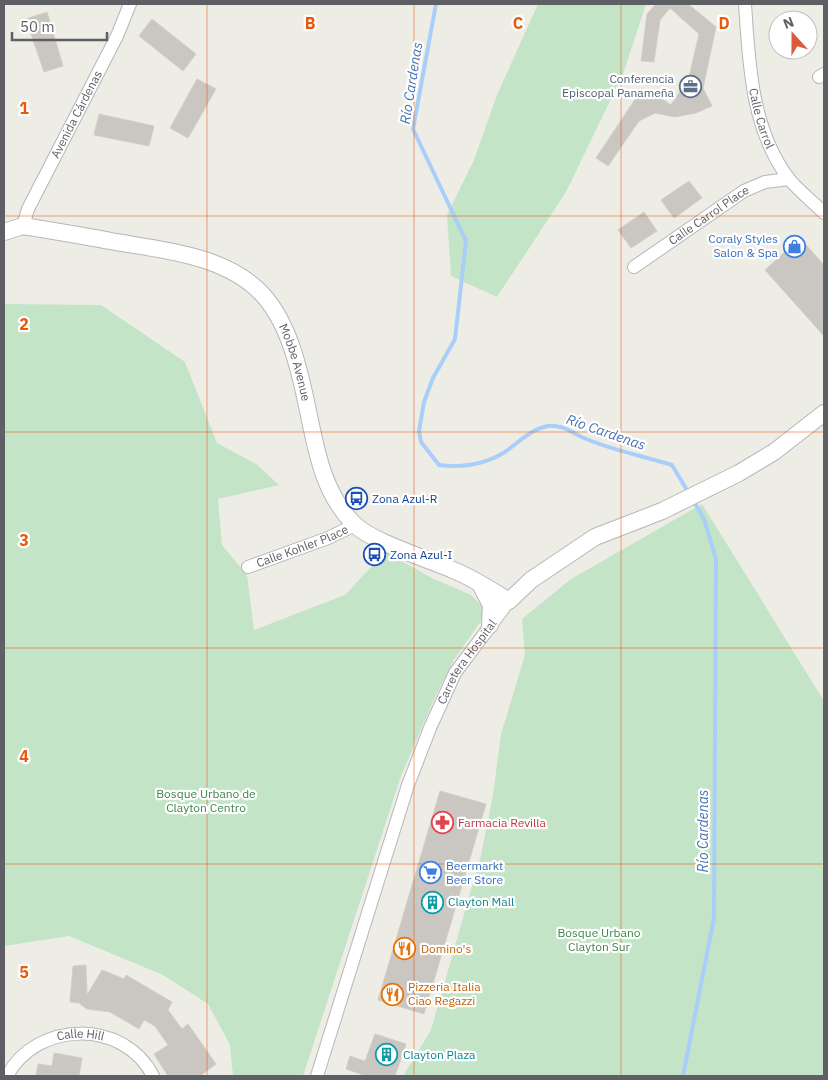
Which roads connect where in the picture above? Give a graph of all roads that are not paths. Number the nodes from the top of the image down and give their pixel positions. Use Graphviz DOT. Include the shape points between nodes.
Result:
graph roads {
  1 [pos="130,4"];
  2 [pos="745,4"];
  3 [pos="789,179"];
  4 [pos="824,214"];
  5 [pos="23,226"];
  6 [pos="4,232"];
  7 [pos="634,267"];
  8 [pos="824,413"];
  9 [pos="355,525"];
  10 [pos="248,567"];
  11 [pos="531,580"];
  12 [pos="479,582"];
  13 [pos="509,601"];
  14 [pos="490,625"];
  15 [pos="7,1076"];
  16 [pos="153,1076"];
  17 [pos="317,1076"];
  1 -- 5 [label="street, Avenida Cárdenas" via="117,36 28,209"];
  2 -- 3 [label="street, Calle Carrol" via="750,71 758,111 769,143"];
  3 -- 4 [label="street, Calle Carrol"];
  3 -- 7 [label="street, Calle Carrol Place" via="765,182 744,191"];
  5 -- 6 [label="street, Mobbe Avenue"];
  5 -- 9 [label="street, Mobbe Avenue" via="192,256 251,284 272,306 285,331 298,365 315,449 328,487"];
  8 -- 11 [label="street, Carretera Hospital" via="774,452 739,473 662,511 595,537"];
  9 -- 10 [label="street, Calle Kohler Place"];
  9 -- 12 [label="street, Mobbe Avenue"];
  11 -- 12 [label="street" via="504,586"];
  11 -- 13 [label="street, Carretera Hospital"];
  12 -- 13 [label="street, Mobbe Avenue"];
  12 -- 14 [label="street" via="491,605"];
  13 -- 14 [label="street, Carretera Hospital"];
  14 -- 17 [label="street, Carretera Hospital" via="455,673 426,737"];
  15 -- 16 [label="street, Calle Hill" via="39,1044 58,1036 78,1033 104,1036 130,1047"];
}
